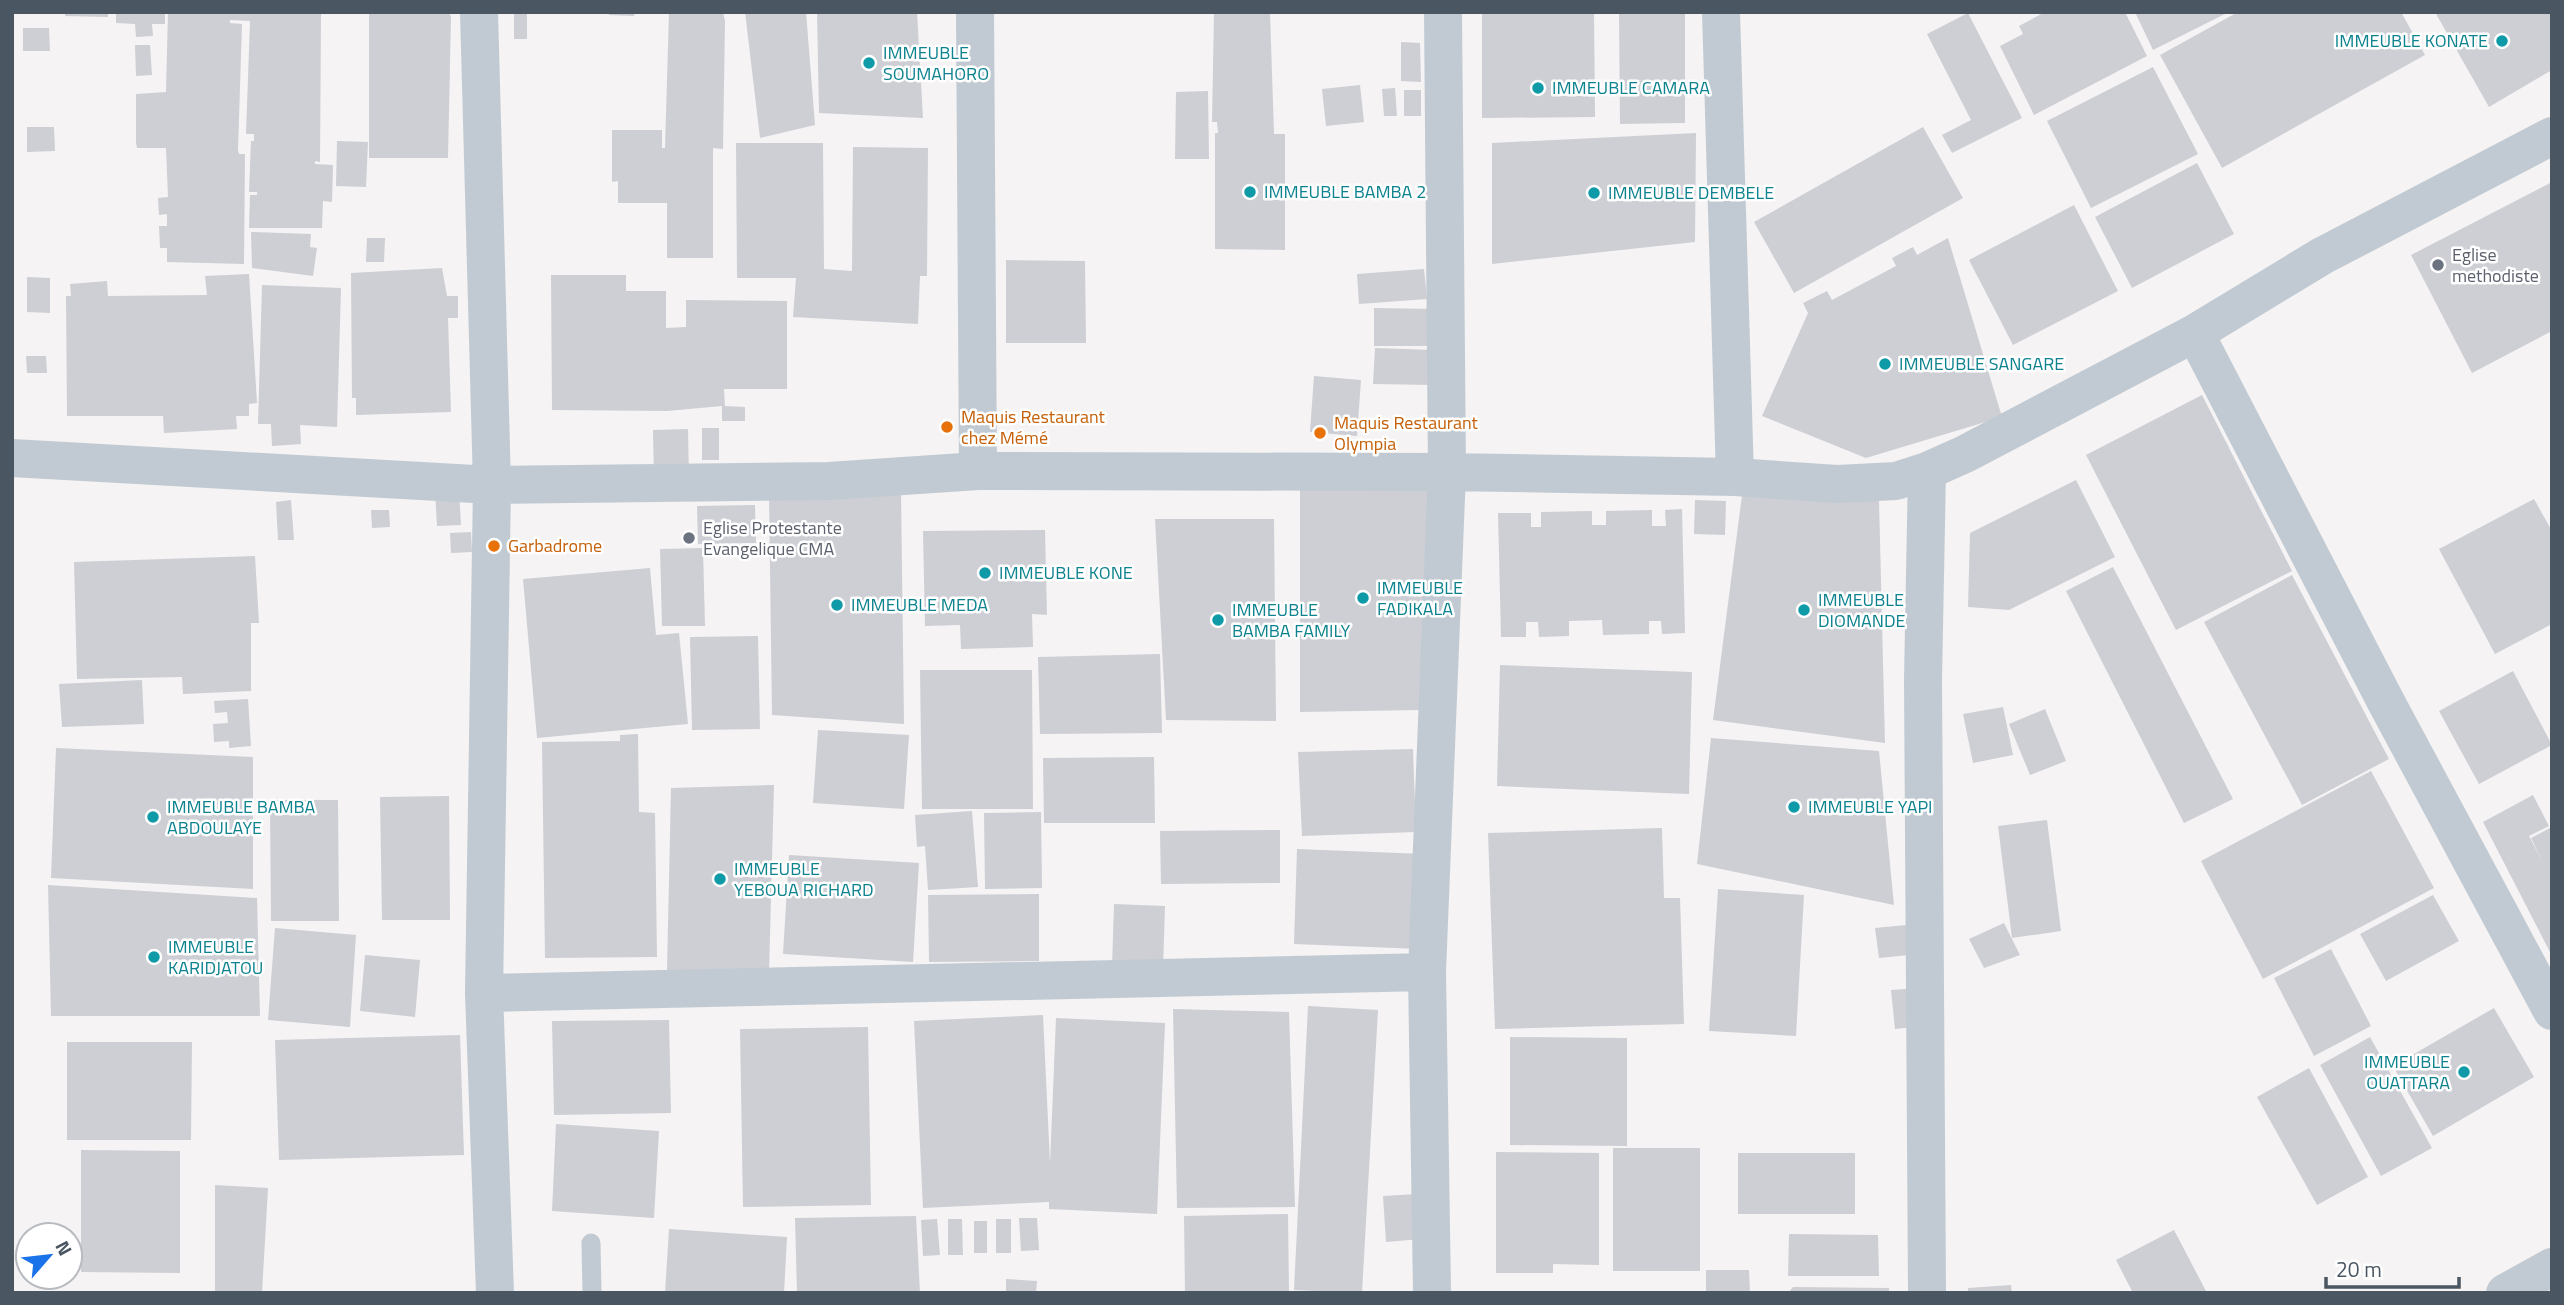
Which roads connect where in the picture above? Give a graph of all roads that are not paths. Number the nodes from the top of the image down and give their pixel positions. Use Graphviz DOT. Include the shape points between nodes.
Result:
graph roads {
  1 [pos="479,12"];
  2 [pos="975,12"];
  3 [pos="1443,12"];
  4 [pos="1721,12"];
  5 [pos="2552,136"];
  6 [pos="2195,333"];
  7 [pos="12,458"];
  8 [pos="978,471"];
  9 [pos="1927,471"];
  10 [pos="1447,472"];
  11 [pos="1735,477"];
  12 [pos="492,485"];
  13 [pos="1427,972"];
  14 [pos="484,993"];
  15 [pos="2552,1011"];
  16 [pos="591,1243"];
  17 [pos="2552,1267"];
  18 [pos="495,1293"];
  19 [pos="592,1293"];
  20 [pos="1433,1293"];
  21 [pos="1927,1293"];
  22 [pos="2505,1293"];
  1 -- 12 [label="street"];
  2 -- 8 [label="street"];
  3 -- 10 [label="street"];
  4 -- 11 [label="street"];
  5 -- 6 [label="street" via="2322,256"];
  6 -- 9 [label="street"];
  6 -- 15 [label="street"];
  7 -- 12 [label="street"];
  8 -- 10 [label="street"];
  8 -- 12 [label="street" via="829,481"];
  9 -- 11 [label="street" via="1896,481 1837,484"];
  9 -- 21 [label="street" via="1923,680"];
  10 -- 11 [label="street"];
  10 -- 13 [label="street"];
  12 -- 14 [label="street"];
  13 -- 14 [label="street"];
  13 -- 20 [label="street"];
  14 -- 18 [label="street"];
  16 -- 19 [label="lane"];
  17 -- 22 [label="street"];
}
